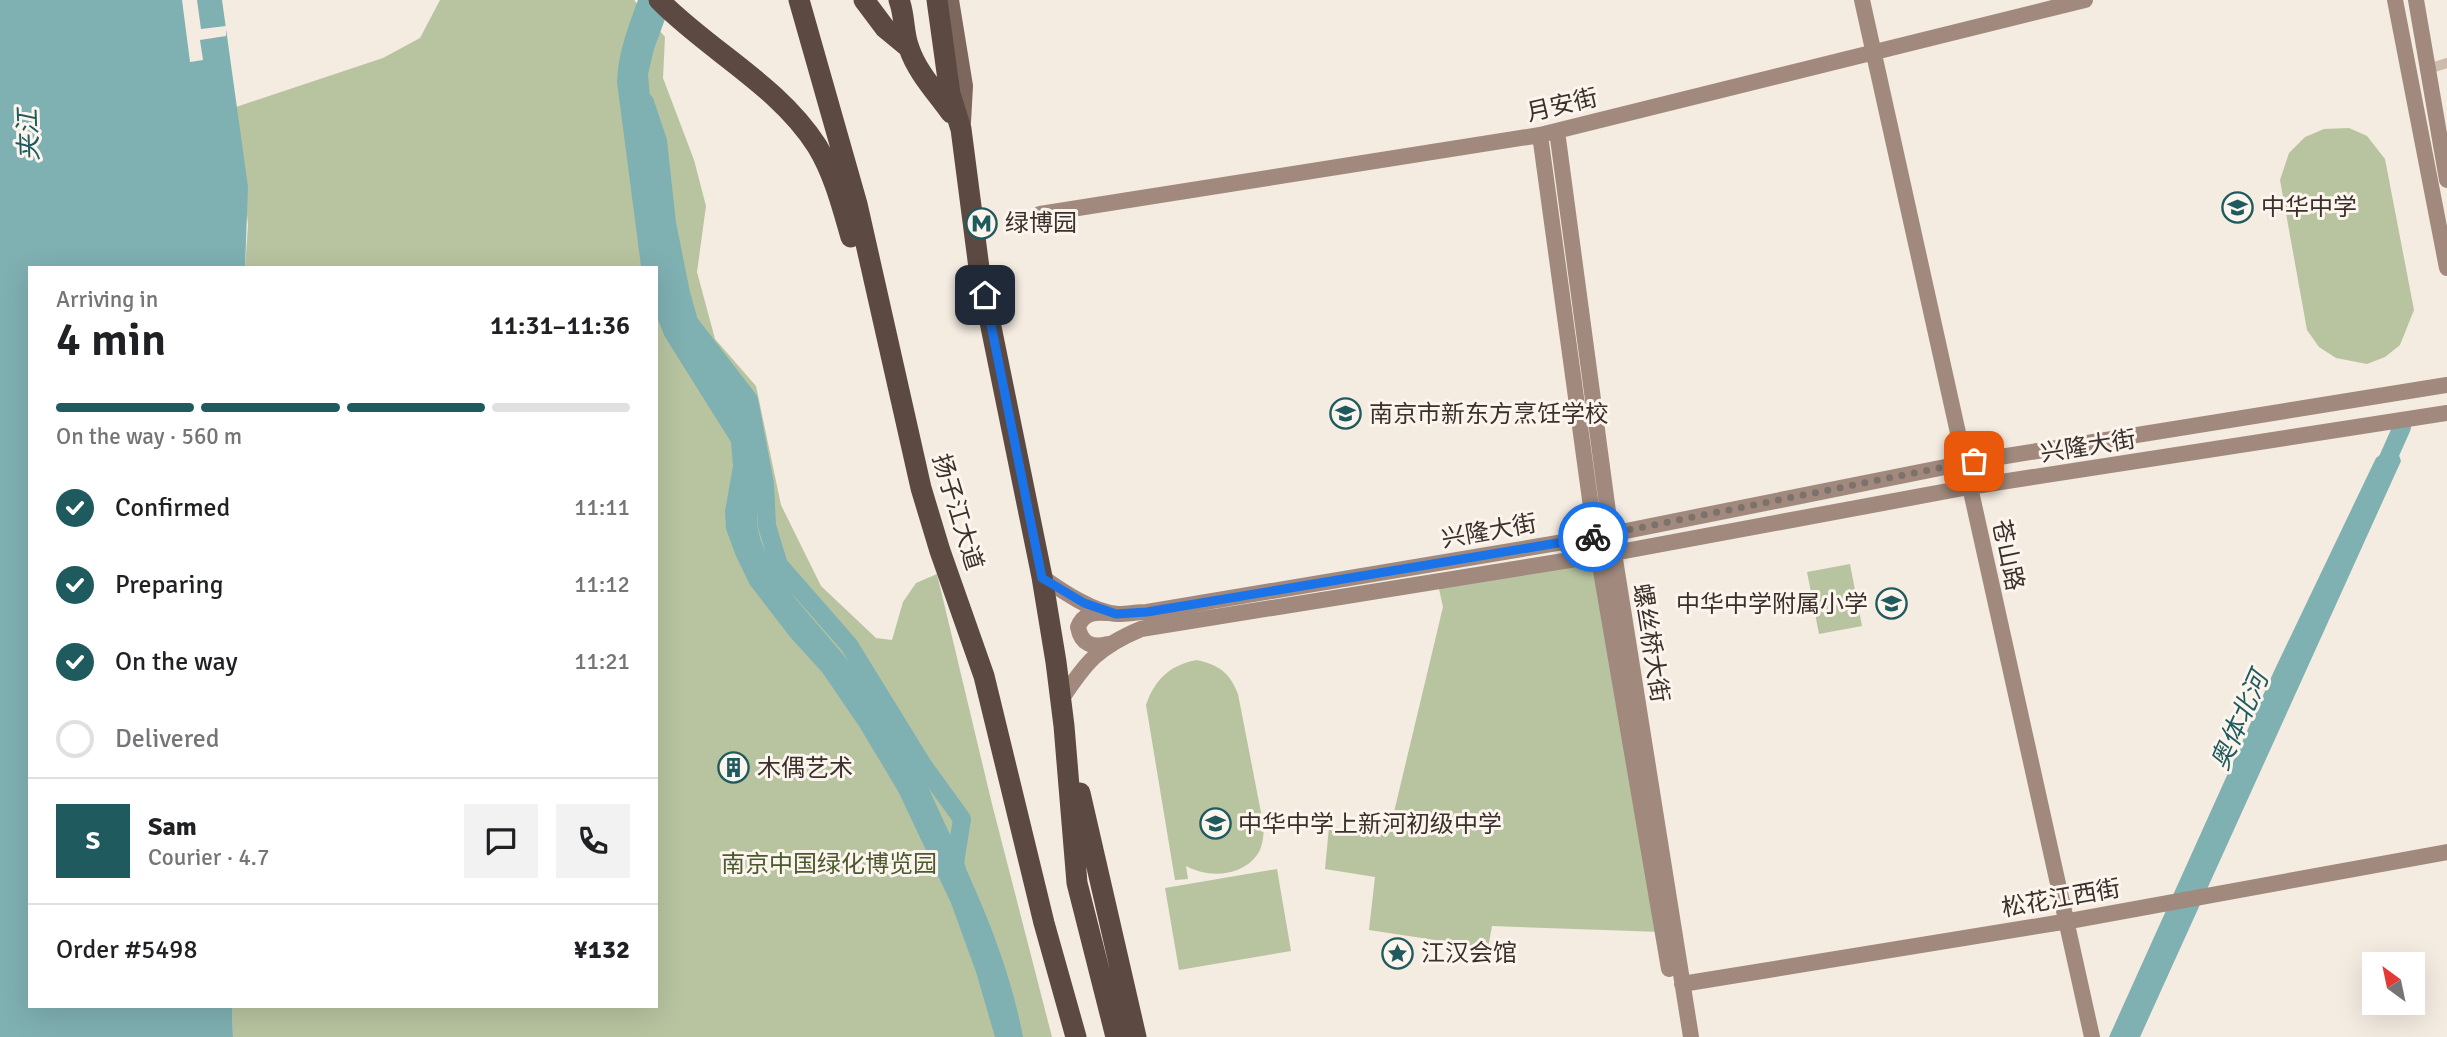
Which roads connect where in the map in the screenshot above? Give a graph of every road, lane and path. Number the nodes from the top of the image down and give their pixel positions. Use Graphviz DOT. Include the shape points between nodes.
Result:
graph roads {
  1 [pos="659,0"];
  2 [pos="799,0"];
  3 [pos="864,0"];
  4 [pos="937,0"];
  5 [pos="950,0"];
  6 [pos="1862,0"];
  7 [pos="1873,0"];
  8 [pos="2085,0"];
  9 [pos="2395,0"];
  10 [pos="2416,0"];
  11 [pos="902,3"];
  12 [pos="908,47"];
  13 [pos="1878,50"];
  14 [pos="2447,62"];
  15 [pos="2428,69"];
  16 [pos="961,129"];
  17 [pos="1557,131"];
  18 [pos="1540,135"];
  19 [pos="2447,180"];
  20 [pos="1040,214"];
  21 [pos="2447,268"];
  22 [pos="879,302"];
  23 [pos="2447,385"];
  24 [pos="2447,412"];
  25 [pos="1969,462"];
  26 [pos="1974,486"];
  27 [pos="1603,535"];
  28 [pos="1606,554"];
  29 [pos="1042,578"];
  30 [pos="1116,614"];
  31 [pos="1108,644"];
  32 [pos="1061,700"];
  33 [pos="1064,726"];
  34 [pos="2447,852"];
  35 [pos="2070,920"];
  36 [pos="1682,984"];
  37 [pos="1076,1037"];
  38 [pos="1116,1037"];
  39 [pos="1136,1037"];
  40 [pos="1681,1037"];
  41 [pos="1691,1037"];
  42 [pos="2092,1037"];
  43 [pos="2101,1037"];
  1 -- 22 [label="highway" via="787,108 816,145"];
  2 -- 22 [label="highway, 扬子江大道" via="857,204"];
  3 -- 12 [label="highway" via="885,28"];
  4 -- 16 [label="highway" via="950,94"];
  5 -- 16 [label="main road" via="964,86"];
  6 -- 13 [label="street, 苍山路"];
  7 -- 13 [label="street, 苍山路"];
  8 -- 13 [label="street, 月安街"];
  9 -- 21 [label="street"];
  10 -- 15 [label="street"];
  11 -- 12 [label="highway"];
  12 -- 16 [label="highway"];
  13 -- 17 [label="street, 月安街"];
  13 -- 25 [label="street, 苍山路"];
  14 -- 15 [label="street"];
  15 -- 19 [label="street"];
  16 -- 29 [label="highway" via="976,248"];
  17 -- 18 [label="street, 月安街"];
  17 -- 27 [label="street, 螺丝桥大街"];
  18 -- 20 [label="street, 月安街"];
  18 -- 27 [label="street, 螺丝桥大街"];
  22 -- 37 [label="highway, 扬子江大道" via="920,488 984,676"];
  23 -- 25 [label="street, 兴隆大街"];
  24 -- 26 [label="street, 兴隆大街"];
  25 -- 26 [label="street, 苍山路"];
  25 -- 27 [label="street, 兴隆大街"];
  26 -- 28 [label="street, 兴隆大街"];
  26 -- 35 [label="street, 苍山路"];
  27 -- 28 [label="street, 螺丝桥大街"];
  27 -- 30 [label="street, 兴隆大街"];
  28 -- 31 [label="street, 兴隆大街" via="1141,629"];
  28 -- 36 [label="street, 螺丝桥大街"];
  28 -- 40 [label="street, 螺丝桥大街"];
  29 -- 30 [label="street, 兴隆大街" via="1084,603"];
  29 -- 32 [label="highway"];
  30 -- 31 [label="street" via="1090,614 1078,627 1089,645"];
  31 -- 32 [label="street, 兴隆大街"];
  32 -- 33 [label="highway"];
  33 -- 38 [label="highway" via="1077,883"];
  33 -- 39 [label="highway"];
  34 -- 35 [label="street, 松花江西街"];
  35 -- 36 [label="street, 松花江西街"];
  35 -- 42 [label="street, 苍山路"];
  35 -- 43 [label="street, 苍山路"];
  36 -- 41 [label="street, 螺丝桥大街"];
}
